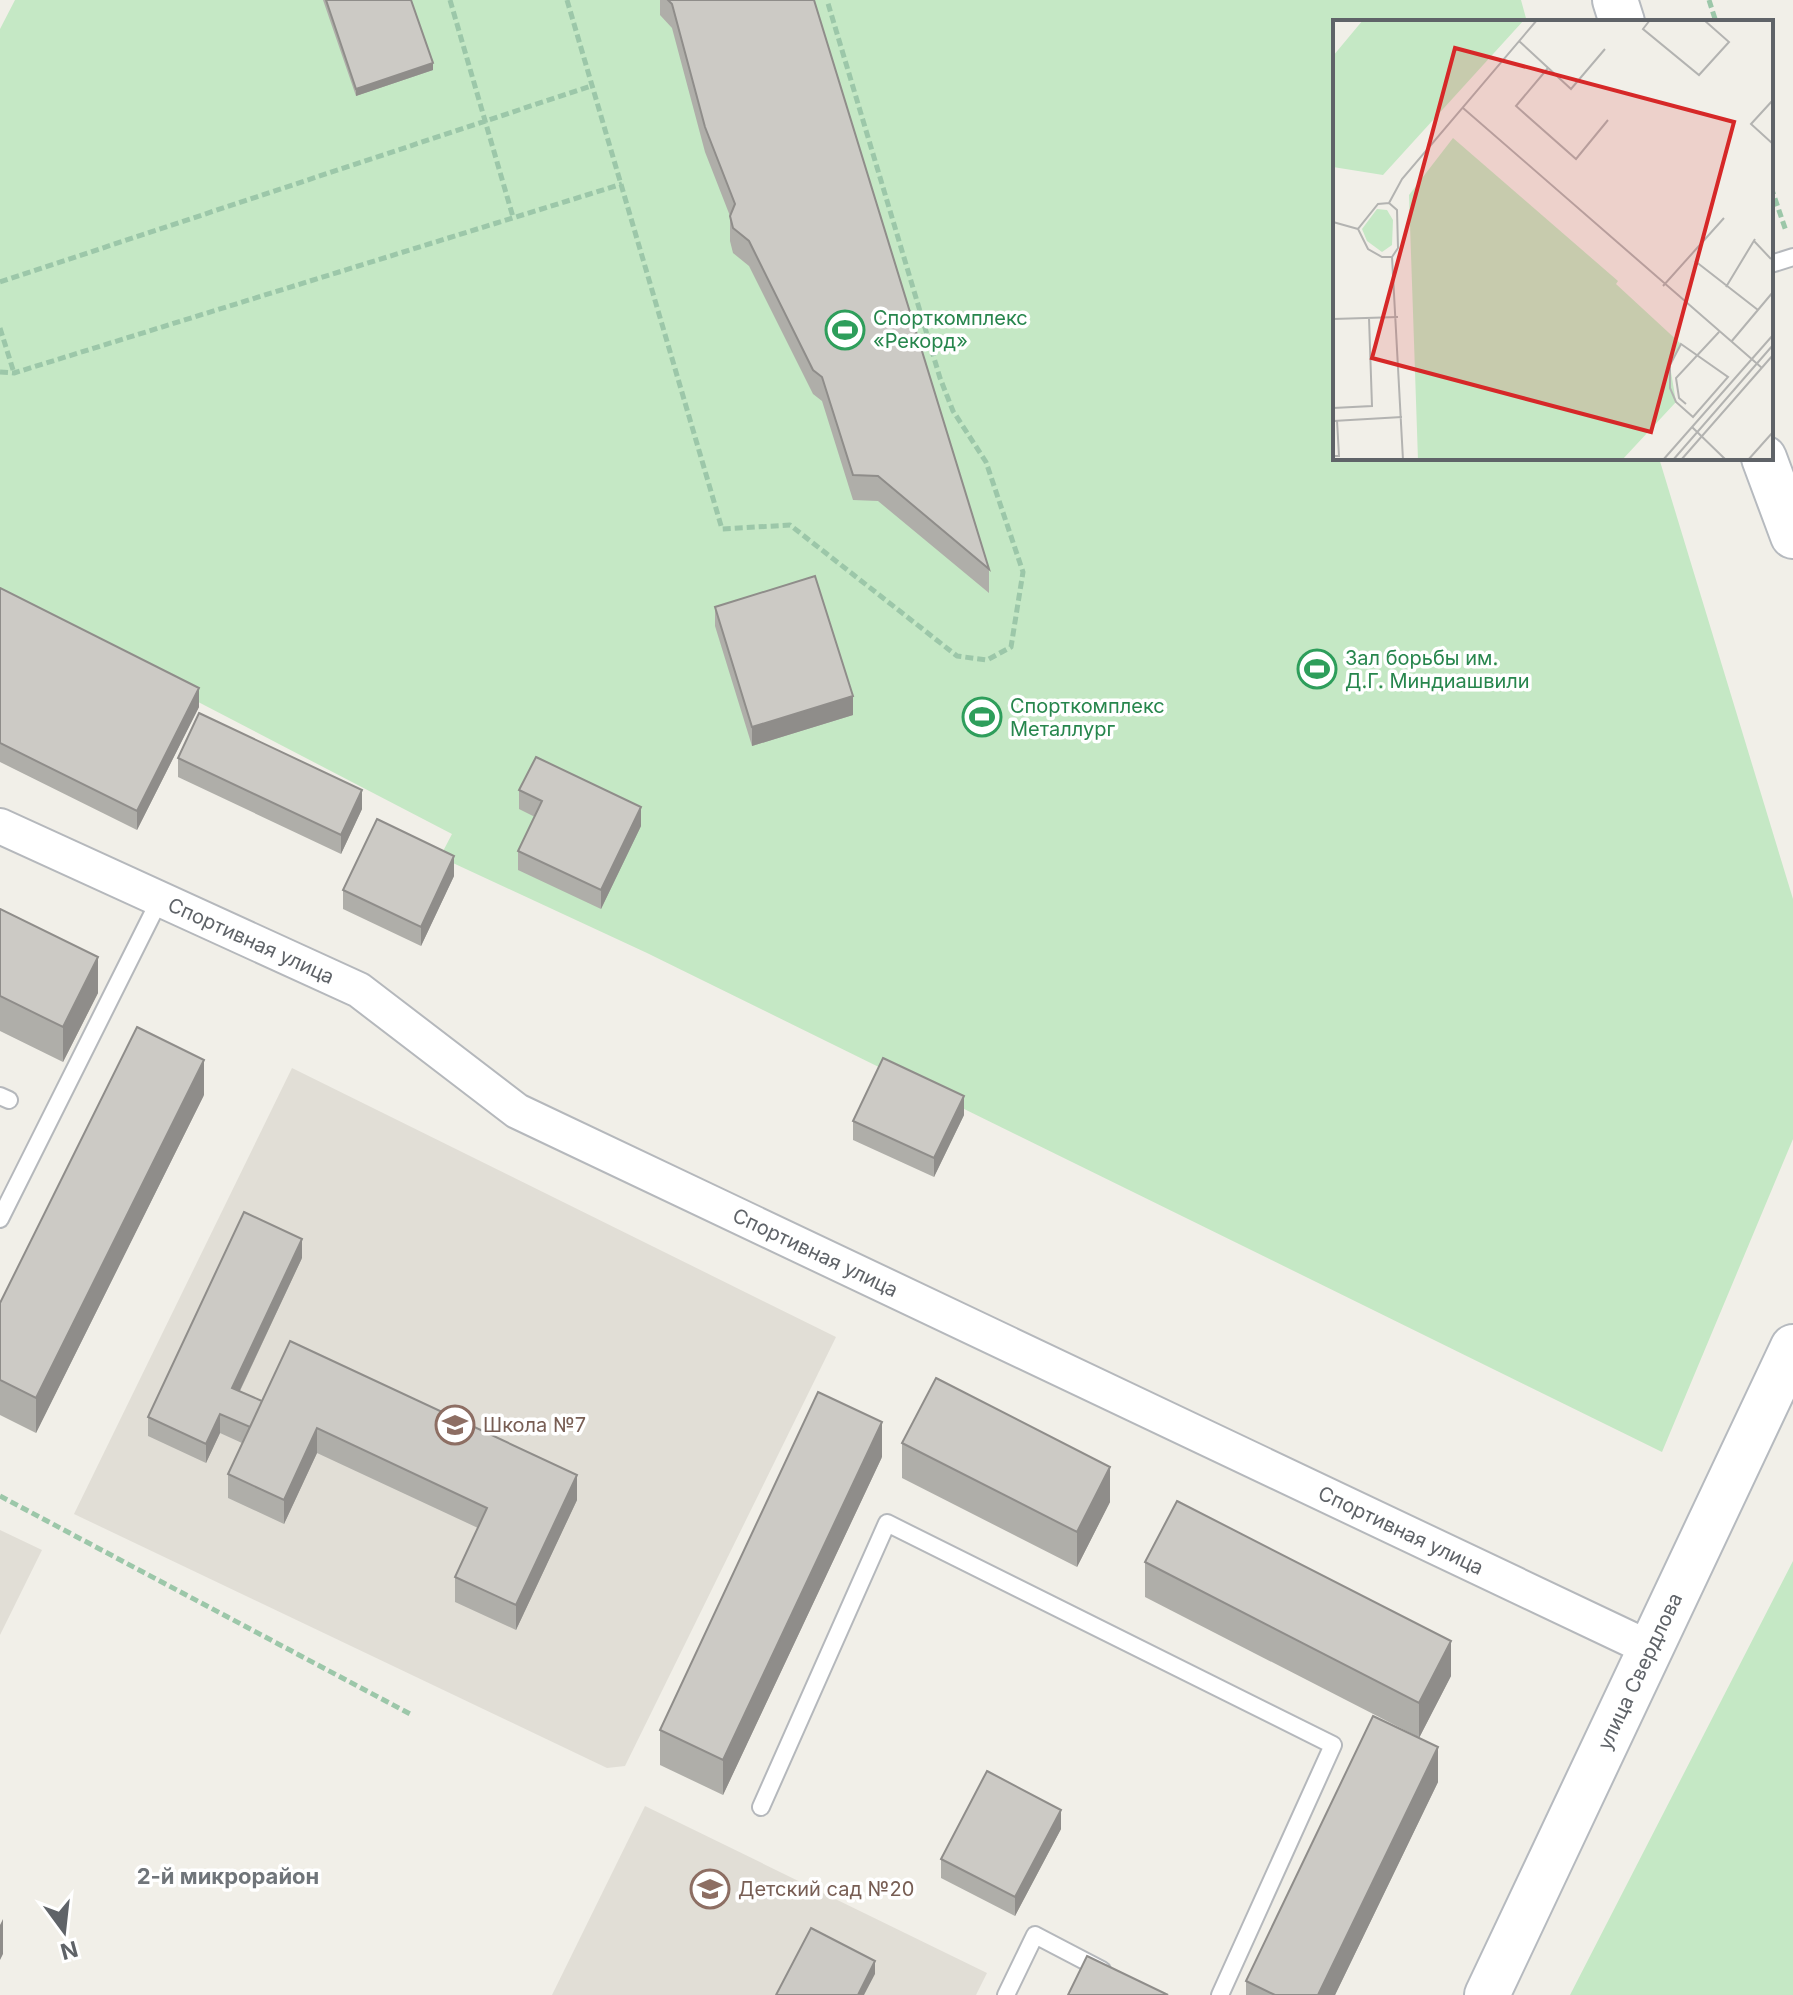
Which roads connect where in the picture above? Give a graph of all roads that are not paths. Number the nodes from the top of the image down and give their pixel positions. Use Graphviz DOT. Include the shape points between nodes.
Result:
graph roads {
  1 [pos="1615,0"];
  2 [pos="1621,20"];
  3 [pos="1793,257"];
  4 [pos="1773,263"];
  5 [pos="1765,460"];
  6 [pos="1793,536"];
  7 [pos="0,826"];
  8 [pos="160,899"];
  9 [pos="0,1219"];
  10 [pos="1793,1347"];
  11 [pos="1649,1648"];
  12 [pos="761,1807"];
  13 [pos="1111,1975"];
  14 [pos="1006,1995"];
  15 [pos="1220,1995"];
  16 [pos="1487,1995"];
  1 -- 2 [label="main road"];
  3 -- 4 [label="lane"];
  5 -- 6 [label="main road"];
  7 -- 8 [label="street, Спортивная улица"];
  8 -- 9 [label="lane"];
  8 -- 11 [label="street, Спортивная улица" via="359,990 517,1111"];
  10 -- 11 [label="main road, улица Свердлова"];
  11 -- 16 [label="main road, улица Свердлова"];
  12 -- 15 [label="lane" via="887,1523 1333,1745"];
  13 -- 14 [label="lane" via="1035,1935"];
}
